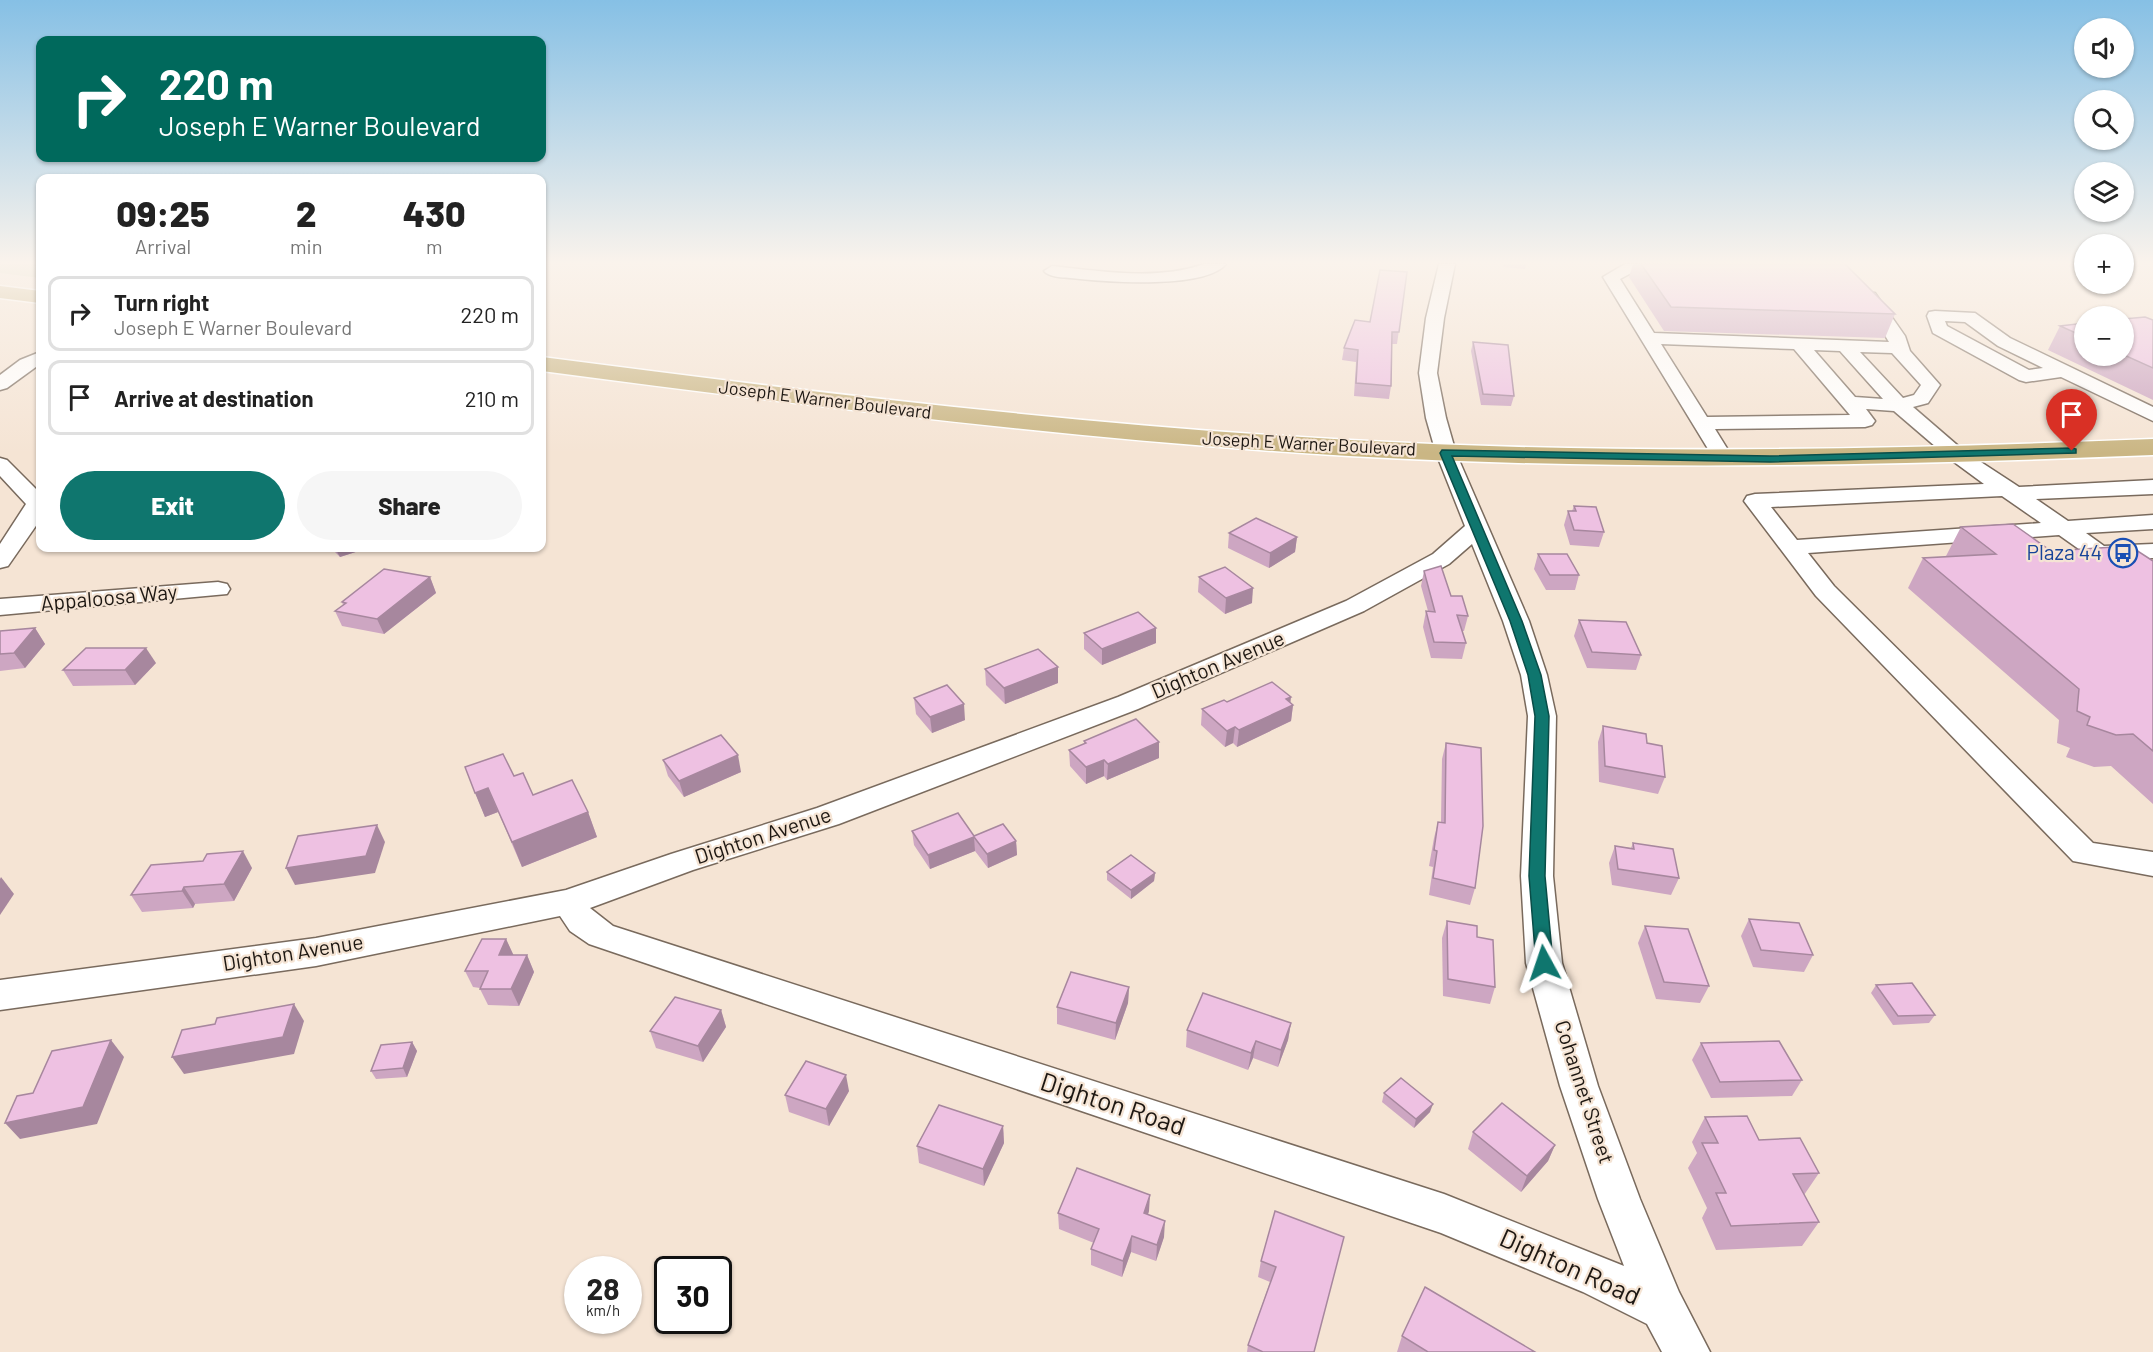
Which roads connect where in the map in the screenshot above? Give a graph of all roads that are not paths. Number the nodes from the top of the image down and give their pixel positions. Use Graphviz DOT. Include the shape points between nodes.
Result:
graph roads {
  1 [pos="1434,327"];
  2 [pos="1641,327"];
  3 [pos="1890,327"];
  4 [pos="1938,327"];
  5 [pos="1983,327"];
  6 [pos="1648,338"];
  7 [pos="1799,344"];
  8 [pos="1845,346"];
  9 [pos="1900,348"];
  10 [pos="36,359"];
  11 [pos="546,365"];
  12 [pos="2063,371"];
  13 [pos="0,384"];
  14 [pos="1849,403"];
  15 [pos="1899,405"];
  16 [pos="2153,415"];
  17 [pos="1701,423"];
  18 [pos="2153,447"];
  19 [pos="1446,453"];
  20 [pos="1957,454"];
  21 [pos="1723,458"];
  22 [pos="0,464"];
  23 [pos="2153,487"];
  24 [pos="2012,491"];
  25 [pos="36,501"];
  26 [pos="36,507"];
  27 [pos="2153,522"];
  28 [pos="1477,527"];
  29 [pos="2063,527"];
  30 [pos="1790,546"];
  31 [pos="2153,550"];
  32 [pos="2101,554"];
  33 [pos="0,561"];
  34 [pos="218,589"];
  35 [pos="2153,590"];
  36 [pos="0,608"];
  37 [pos="2153,864"];
  38 [pos="569,902"];
  39 [pos="0,995"];
  40 [pos="1663,1308"];
  41 [pos="1687,1352"];
  1 -- 19 [label="street, Cohannet Street" via="1428,373"];
  2 -- 6 [label="street"];
  3 -- 9 [label="street"];
  4 -- 12 [label="street" via="2025,376"];
  5 -- 12 [label="street" via="2004,342"];
  6 -- 7 [label="street"];
  6 -- 17 [label="street"];
  7 -- 8 [label="street"];
  7 -- 14 [label="street"];
  8 -- 9 [label="street"];
  8 -- 15 [label="street"];
  9 -- 15 [label="street" via="1931,385 1921,399"];
  10 -- 13 [label="street"];
  11 -- 19 [label="main road, Joseph E Warner Boulevard" via="1002,421"];
  12 -- 16 [label="street"];
  14 -- 15 [label="street"];
  14 -- 17 [label="street" via="1865,422"];
  15 -- 20 [label="street"];
  17 -- 21 [label="street"];
  18 -- 20 [label="main road, Joseph E Warner Boulevard"];
  19 -- 21 [label="main road, Joseph E Warner Boulevard"];
  19 -- 28 [label="street, Cohannet Street"];
  20 -- 21 [label="main road, Joseph E Warner Boulevard"];
  20 -- 24 [label="street"];
  22 -- 25 [label="street"];
  23 -- 24 [label="street"];
  24 -- 29 [label="street"];
  24 -- 30 [label="street" via="1755,501"];
  26 -- 33 [label="street"];
  27 -- 29 [label="street"];
  28 -- 38 [label="street, Dighton Avenue" via="1441,559 1355,606 1128,703 828,816"];
  28 -- 40 [label="street, Cohannet Street" via="1516,621 1534,675 1542,716 1537,876 1544,963 1579,1086"];
  29 -- 30 [label="street"];
  29 -- 32 [label="street"];
  30 -- 37 [label="street" via="1825,591 2085,853"];
  31 -- 32 [label="street"];
  32 -- 35 [label="street"];
  34 -- 36 [label="street, Appaloosa Way"];
  38 -- 39 [label="street, Dighton Avenue" via="315,952"];
  38 -- 40 [label="street, Dighton Road" via="581,922 601,934 1444,1214 1598,1275"];
  40 -- 41 [label="street, Cohannet Street"];
}
